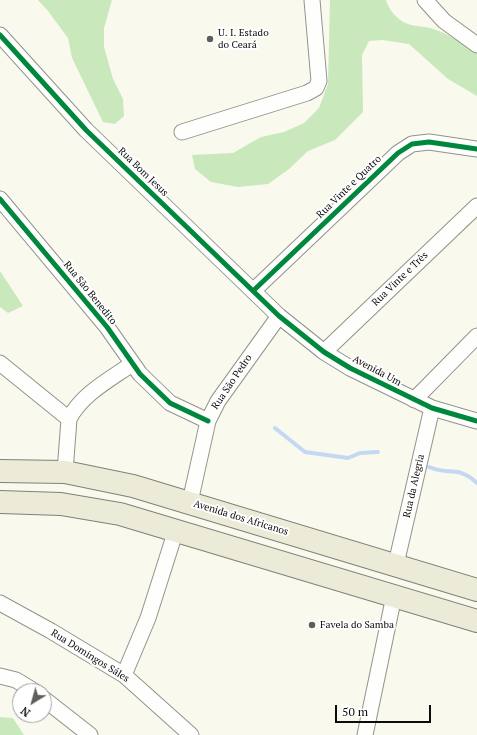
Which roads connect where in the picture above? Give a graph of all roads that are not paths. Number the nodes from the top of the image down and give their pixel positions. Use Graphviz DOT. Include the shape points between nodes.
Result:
graph roads {
  1 [pos="312,0"];
  2 [pos="425,0"];
  3 [pos="0,35"];
  4 [pos="477,45"];
  5 [pos="182,132"];
  6 [pos="477,149"];
  7 [pos="0,199"];
  8 [pos="477,206"];
  9 [pos="253,291"];
  10 [pos="279,316"];
  11 [pos="477,336"];
  12 [pos="324,352"];
  13 [pos="0,363"];
  14 [pos="132,364"];
  15 [pos="414,400"];
  16 [pos="432,408"];
  17 [pos="69,419"];
  18 [pos="208,421"];
  19 [pos="477,421"];
  20 [pos="0,471"];
  21 [pos="65,472"];
  22 [pos="0,502"];
  23 [pos="190,502"];
  24 [pos="176,530"];
  25 [pos="396,564"];
  26 [pos="477,590"];
  27 [pos="394,596"];
  28 [pos="0,603"];
  29 [pos="477,621"];
  30 [pos="124,675"];
  31 [pos="0,676"];
  32 [pos="21,683"];
  33 [pos="52,705"];
  34 [pos="90,735"];
  35 [pos="191,735"];
  36 [pos="365,735"];
  1 -- 5 [label="street" via="319,81 316,88"];
  2 -- 4 [label="street" via="444,21"];
  3 -- 9 [label="street, Rua Bom Jesus" via="86,130"];
  6 -- 9 [label="street, Rua Vinte e Quatro" via="429,142 412,144 398,153"];
  7 -- 14 [label="street, Rua São Benedito" via="107,327"];
  8 -- 12 [label="street, Rua Vinte e Três"];
  9 -- 10 [label="street, Rua Bom Jesus"];
  10 -- 12 [label="street, Avenida Um"];
  10 -- 18 [label="street, Rua São Pedro" via="218,401"];
  11 -- 15 [label="street"];
  12 -- 15 [label="street, Avenida Um"];
  13 -- 17 [label="street"];
  14 -- 17 [label="street" via="82,399"];
  14 -- 18 [label="street, Rua São Benedito" via="170,403"];
  15 -- 16 [label="street, Avenida Um"];
  16 -- 19 [label="street, Avenida Um"];
  16 -- 25 [label="street, Rua da Alegria"];
  17 -- 21 [label="street"];
  18 -- 23 [label="street, Rua São Pedro"];
  20 -- 21 [label="main road, Avenida dos Africanos"];
  21 -- 23 [label="main road, Avenida dos Africanos" via="134,486"];
  22 -- 24 [label="main road" via="53,503 89,508"];
  23 -- 25 [label="main road, Avenida dos Africanos"];
  24 -- 27 [label="main road"];
  24 -- 30 [label="street" via="148,618"];
  25 -- 26 [label="main road, Avenida dos Africanos"];
  27 -- 29 [label="main road"];
  27 -- 36 [label="street"];
  28 -- 30 [label="street, Rua Domingos Sáles"];
  30 -- 35 [label="street, Rua Domingos Sáles"];
  31 -- 32 [label="street"];
  33 -- 34 [label="street"];
}
